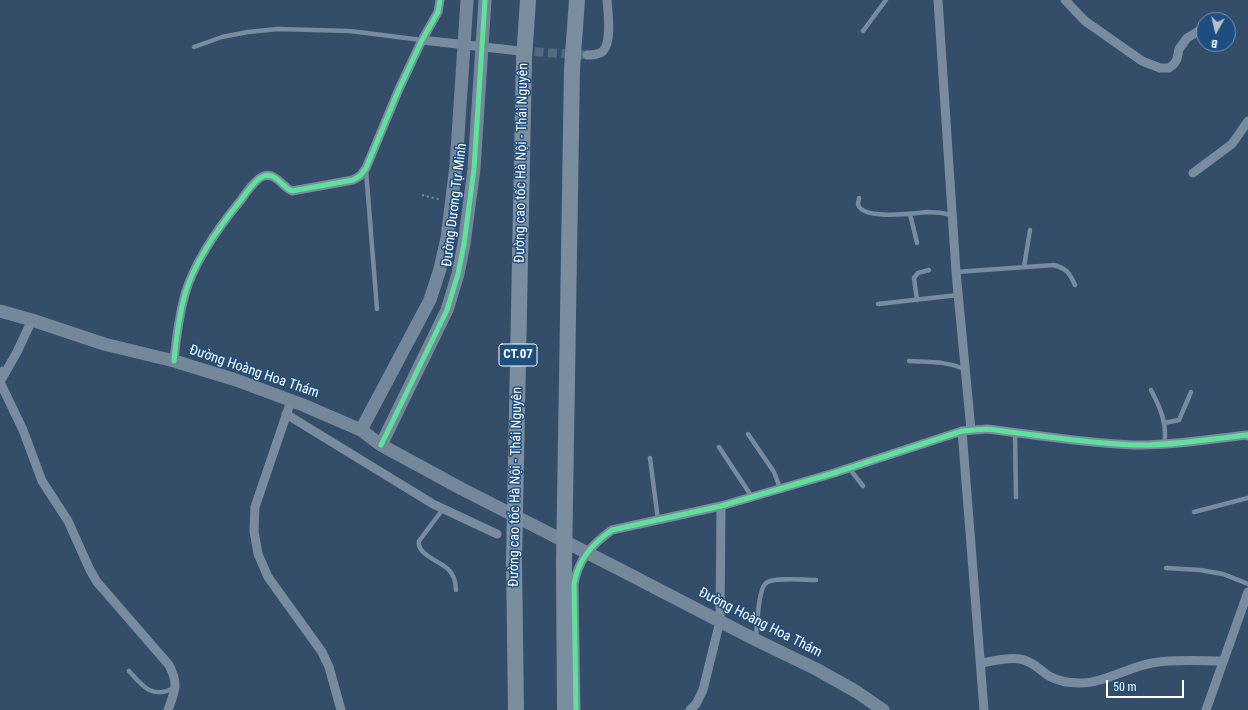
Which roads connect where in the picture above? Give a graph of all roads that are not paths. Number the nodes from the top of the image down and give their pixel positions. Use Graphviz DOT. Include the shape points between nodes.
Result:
graph roads {
  1 [pos="440,0"];
  2 [pos="467,0"];
  3 [pos="485,0"];
  4 [pos="528,0"];
  5 [pos="577,0"];
  6 [pos="607,0"];
  7 [pos="886,0"];
  8 [pos="938,0"];
  9 [pos="1066,0"];
  10 [pos="863,31"];
  11 [pos="1196,32"];
  12 [pos="422,40"];
  13 [pos="464,44"];
  14 [pos="482,46"];
  15 [pos="194,47"];
  16 [pos="520,51"];
  17 [pos="587,55"];
  18 [pos="1248,121"];
  19 [pos="366,168"];
  20 [pos="1193,173"];
  21 [pos="859,198"];
  22 [pos="910,214"];
  23 [pos="953,215"];
  24 [pos="1030,230"];
  25 [pos="917,243"];
  26 [pos="1024,267"];
  27 [pos="929,270"];
  28 [pos="956,272"];
  29 [pos="1075,285"];
  30 [pos="958,295"];
  31 [pos="917,300"];
  32 [pos="878,304"];
  33 [pos="377,309"];
  34 [pos="0,311"];
  35 [pos="32,320"];
  36 [pos="174,361"];
  37 [pos="909,361"];
  38 [pos="965,368"];
  39 [pos="0,382"];
  40 [pos="1151,390"];
  41 [pos="1191,392"];
  42 [pos="291,401"];
  43 [pos="286,414"];
  44 [pos="1164,423"];
  45 [pos="362,430"];
  46 [pos="967,430"];
  47 [pos="1015,433"];
  48 [pos="748,434"];
  49 [pos="1248,435"];
  50 [pos="1164,444"];
  51 [pos="381,445"];
  52 [pos="719,447"];
  53 [pos="650,458"];
  54 [pos="849,468"];
  55 [pos="863,486"];
  56 [pos="780,488"];
  57 [pos="752,497"];
  58 [pos="1016,497"];
  59 [pos="1248,498"];
  60 [pos="721,506"];
  61 [pos="442,509"];
  62 [pos="1194,512"];
  63 [pos="658,520"];
  64 [pos="497,534"];
  65 [pos="1166,568"];
  66 [pos="816,580"];
  67 [pos="1248,584"];
  68 [pos="456,590"];
  69 [pos="1248,592"];
  70 [pos="720,621"];
  71 [pos="756,640"];
  72 [pos="1223,661"];
  73 [pos="981,663"];
  74 [pos="129,671"];
  75 [pos="176,687"];
  76 [pos="695,708"];
  77 [pos="168,710"];
  78 [pos="341,710"];
  79 [pos="516,710"];
  80 [pos="565,710"];
  81 [pos="576,710"];
  82 [pos="883,710"];
  83 [pos="984,710"];
  84 [pos="1208,710"];
  1 -- 12 [label="street" via="438,12"];
  2 -- 13 [label="main road, Đường Dương Tự Minh"];
  3 -- 14 [label="main road, Đường Dương Tự Minh"];
  4 -- 79 [label="highway, Đường cao tốc Hà Nội - Thái Nguyên / CT.07" via="523,67 514,552"];
  5 -- 80 [label="highway" via="572,77 564,563"];
  6 -- 17 [label="street" via="607,44 603,51"];
  7 -- 10 [label="lane"];
  8 -- 23 [label="street"];
  9 -- 11 [label="street" via="1085,21 1142,61 1160,68 1169,68 1174,64 1179,49 1187,38"];
  12 -- 13 [label="street"];
  12 -- 15 [label="lane" via="350,31 278,29 248,32"];
  12 -- 19 [label="street"];
  13 -- 14 [label="street"];
  13 -- 45 [label="main road, Đường Dương Tự Minh" via="456,166 440,269 430,300"];
  14 -- 16 [label="street"];
  14 -- 51 [label="main road, Đường Dương Tự Minh" via="474,168 458,274 447,310"];
  18 -- 20 [label="street" via="1232,144"];
  19 -- 33 [label="lane"];
  19 -- 36 [label="street" via="353,180 292,191 269,175 260,179 232,211 199,261 185,294"];
  21 -- 22 [label="lane" via="858,204 864,210 884,215"];
  22 -- 23 [label="lane" via="929,212"];
  22 -- 25 [label="lane"];
  23 -- 28 [label="street"];
  24 -- 26 [label="lane"];
  26 -- 28 [label="lane"];
  26 -- 29 [label="lane" via="1054,265 1063,268 1070,273"];
  27 -- 31 [label="lane" via="918,273 914,278"];
  28 -- 30 [label="street"];
  30 -- 31 [label="lane"];
  30 -- 38 [label="street"];
  31 -- 32 [label="lane"];
  34 -- 35 [label="main road, Đường Hoàng Hoa Thám"];
  35 -- 36 [label="main road, Đường Hoàng Hoa Thám" via="104,344"];
  35 -- 39 [label="street"];
  36 -- 42 [label="main road, Đường Hoàng Hoa Thám" via="236,380"];
  37 -- 38 [label="lane" via="951,363"];
  38 -- 46 [label="street"];
  39 -- 75 [label="street" via="23,430 42,481 68,522 90,570 97,582 169,665 176,680"];
  40 -- 44 [label="lane"];
  41 -- 44 [label="lane" via="1180,420"];
  42 -- 43 [label="street"];
  42 -- 45 [label="main road, Đường Hoàng Hoa Thám"];
  43 -- 61 [label="street"];
  43 -- 78 [label="street" via="255,507 254,531 258,554 268,577 322,652"];
  44 -- 50 [label="lane"];
  45 -- 51 [label="main road, Đường Hoàng Hoa Thám"];
  46 -- 47 [label="street" via="987,429"];
  46 -- 54 [label="street"];
  46 -- 73 [label="street"];
  47 -- 50 [label="street" via="1135,445"];
  47 -- 58 [label="lane"];
  48 -- 56 [label="lane" via="774,472"];
  49 -- 50 [label="street"];
  51 -- 70 [label="main road, Đường Hoàng Hoa Thám"];
  52 -- 57 [label="lane"];
  53 -- 63 [label="lane"];
  54 -- 55 [label="lane"];
  54 -- 56 [label="street"];
  56 -- 57 [label="street"];
  57 -- 60 [label="street"];
  59 -- 62 [label="lane"];
  60 -- 63 [label="street"];
  60 -- 70 [label="street"];
  61 -- 64 [label="street"];
  61 -- 68 [label="lane" via="419,544 429,557 448,569"];
  63 -- 81 [label="street" via="612,530 598,540 576,572"];
  65 -- 67 [label="lane" via="1223,574"];
  66 -- 71 [label="lane" via="774,580 766,583 761,590"];
  69 -- 72 [label="street"];
  70 -- 71 [label="main road, Đường Hoàng Hoa Thám"];
  70 -- 76 [label="street" via="703,690"];
  71 -- 82 [label="main road, Đường Hoàng Hoa Thám" via="816,669"];
  72 -- 73 [label="street" via="1152,663 1078,684 1060,681 1021,660"];
  72 -- 84 [label="street"];
  73 -- 83 [label="street"];
  74 -- 75 [label="lane" via="150,691 158,692"];
  75 -- 77 [label="street"];
}
